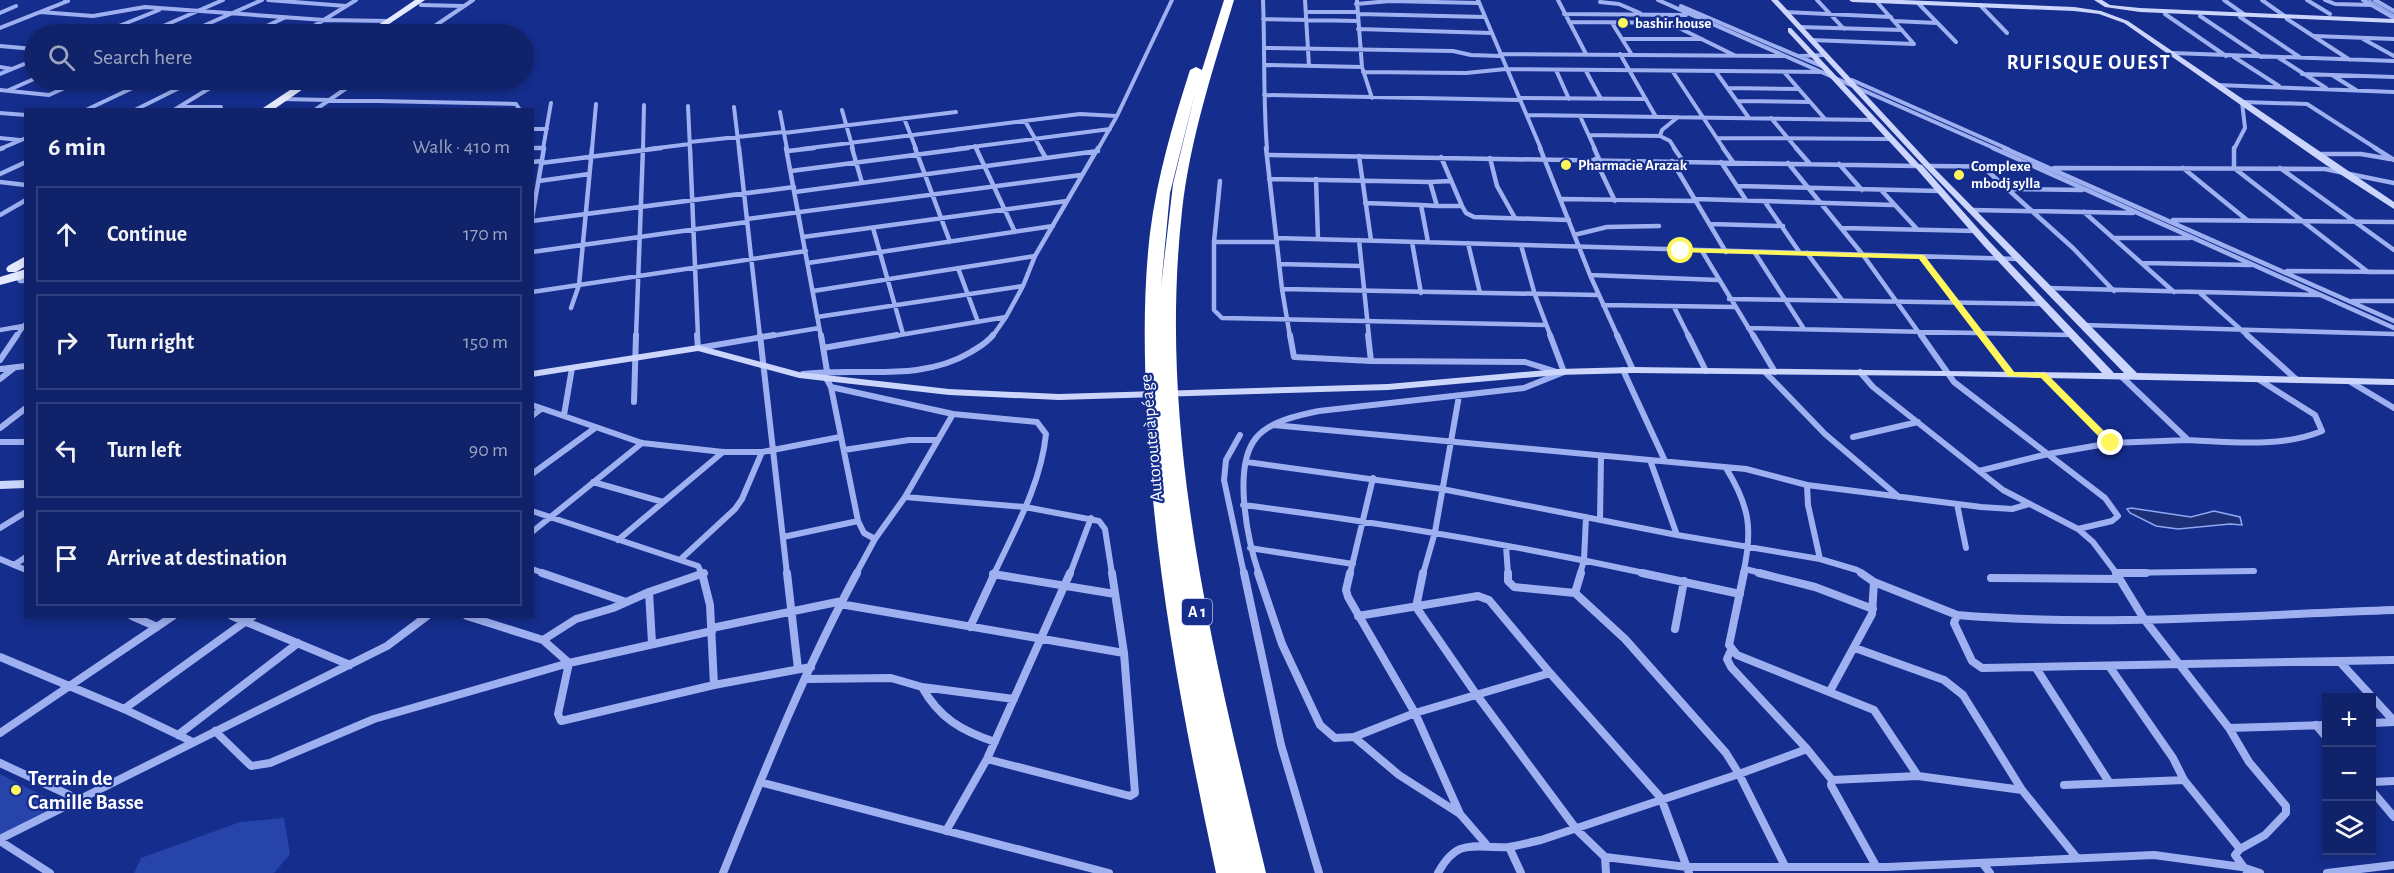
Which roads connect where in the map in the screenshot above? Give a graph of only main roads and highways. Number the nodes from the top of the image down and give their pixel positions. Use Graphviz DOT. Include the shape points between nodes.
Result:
graph roads {
  1 [pos="1218,0"];
  2 [pos="1228,0"];
  3 [pos="424,2"];
  4 [pos="385,24"];
  5 [pos="393,24"];
  6 [pos="285,90"];
  7 [pos="295,90"];
  8 [pos="258,108"];
  9 [pos="268,108"];
  10 [pos="1229,873"];
  11 [pos="1253,873"];
  1 -- 10 [label="highway, A 1" via="1169,163 1160,213 1152,330 1156,446 1170,566 1199,736"];
  2 -- 11 [label="highway, Autoroute à péage / A 1" via="1183,165 1170,264 1170,410 1188,564 1220,735"];
  3 -- 4 [label="main road"];
  3 -- 5 [label="main road"];
  6 -- 8 [label="main road"];
  7 -- 9 [label="main road"];
}
